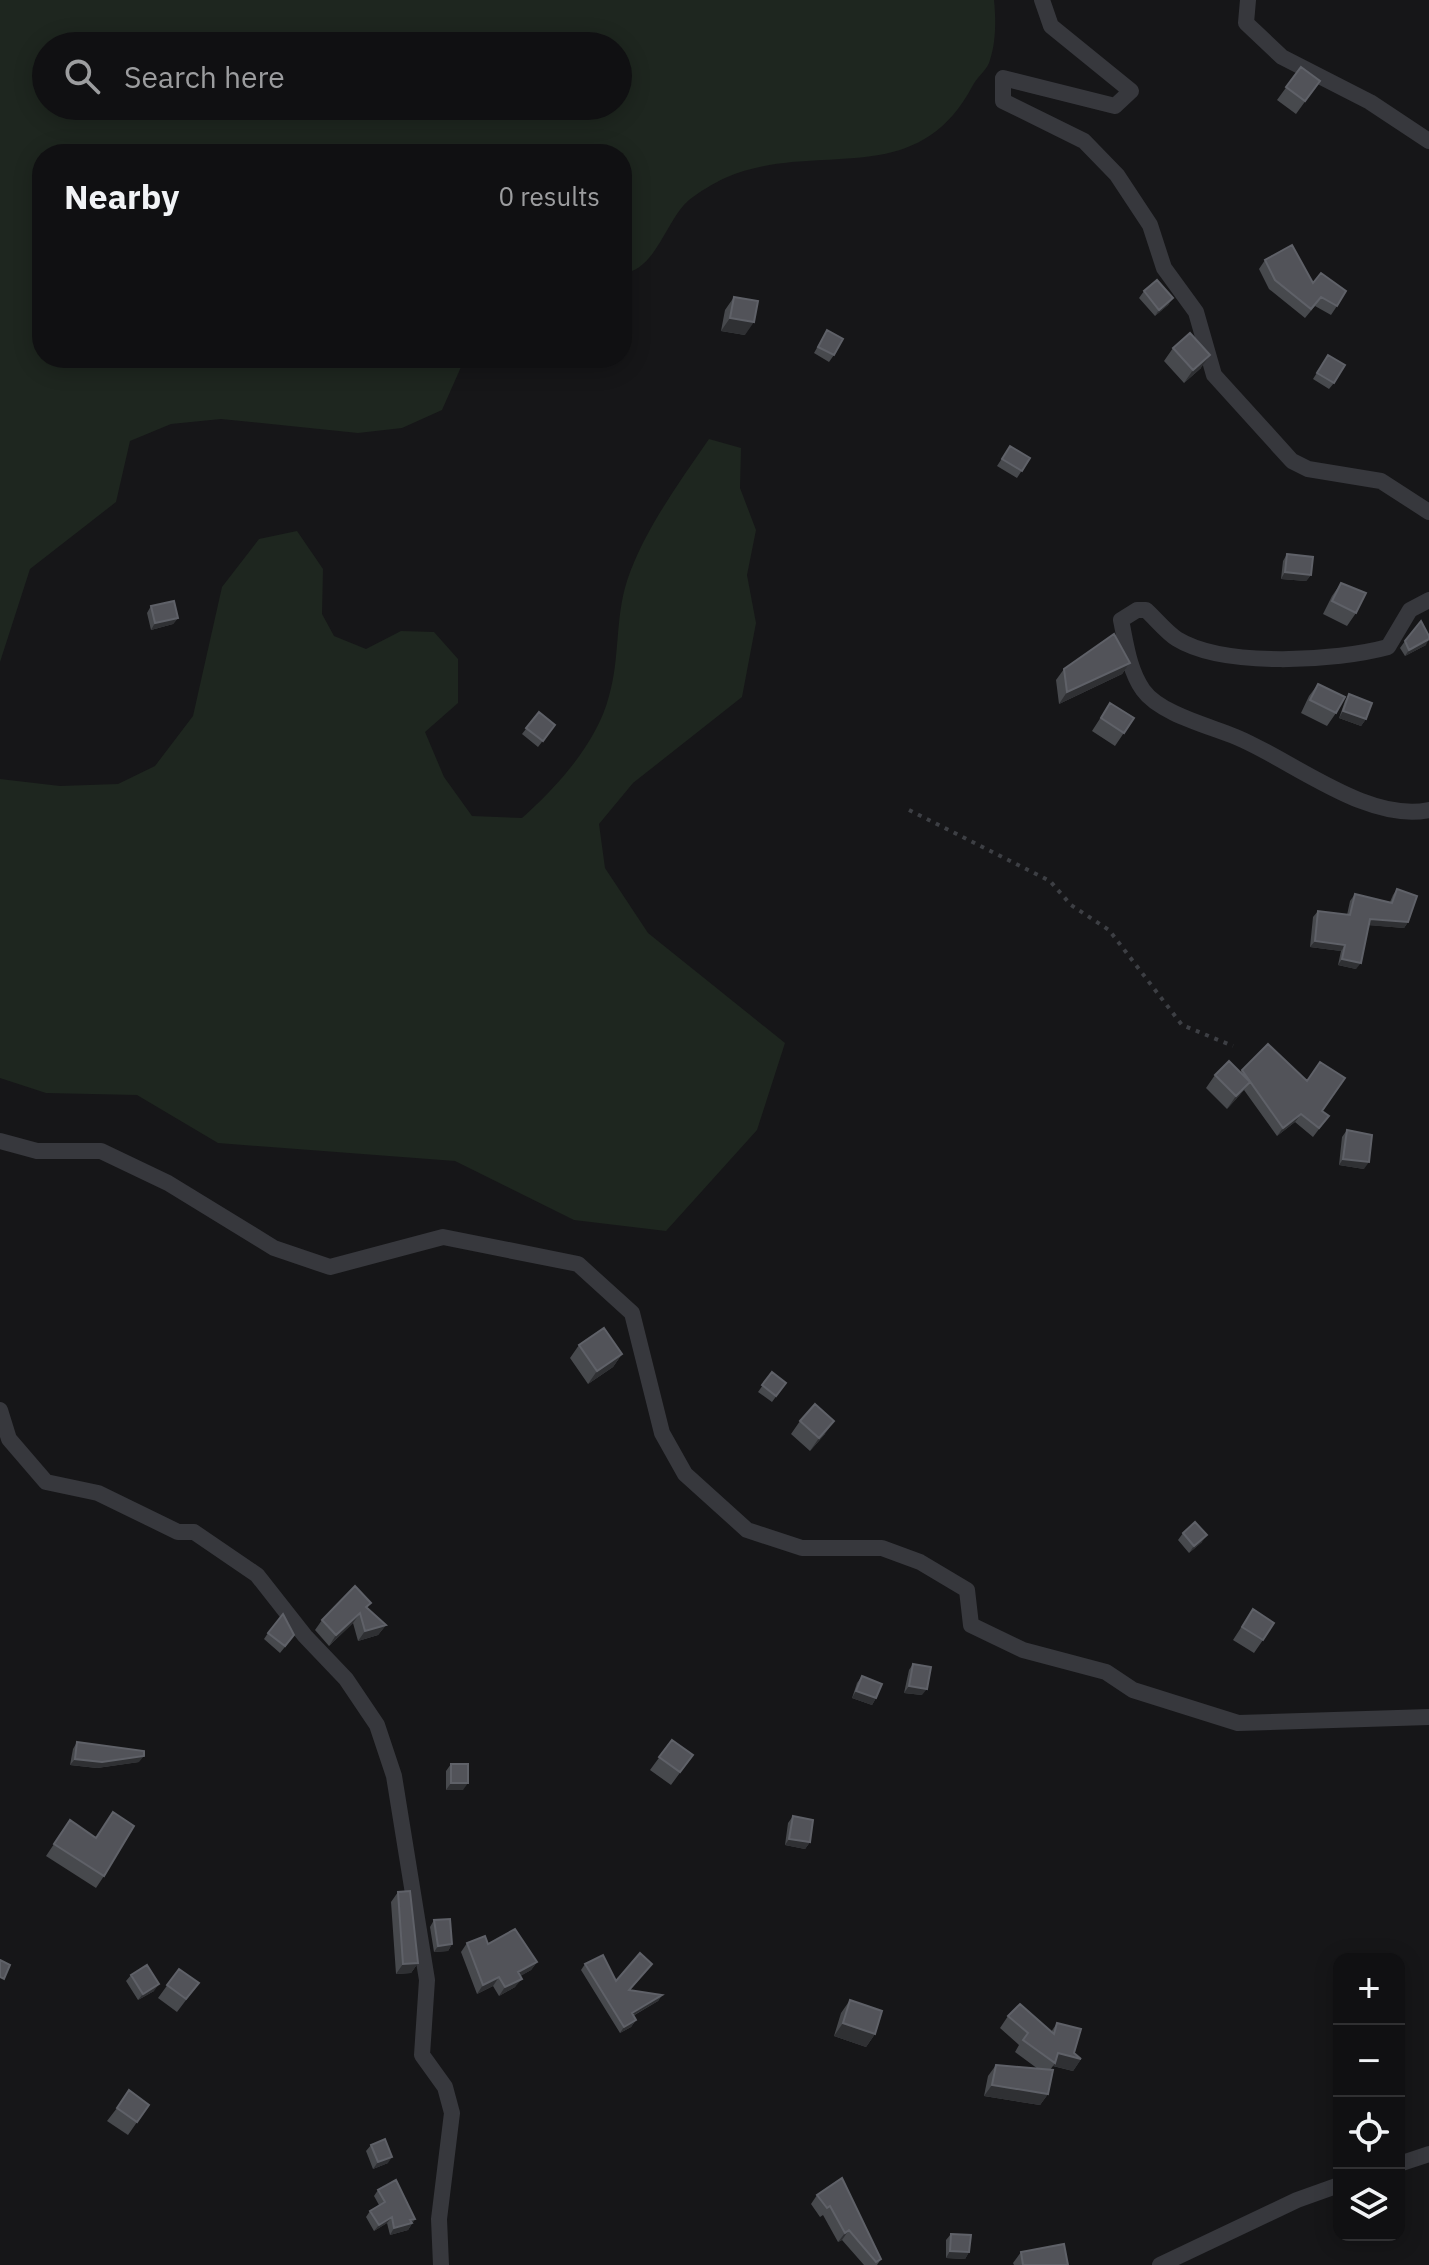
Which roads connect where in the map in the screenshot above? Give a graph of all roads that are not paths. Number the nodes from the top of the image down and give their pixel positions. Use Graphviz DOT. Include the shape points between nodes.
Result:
graph roads {
  1 [pos="1042,0"];
  2 [pos="1248,0"];
  3 [pos="1429,141"];
  4 [pos="1429,512"];
  5 [pos="1429,600"];
  6 [pos="1429,810"];
  7 [pos="0,1141"];
  8 [pos="0,1410"];
  9 [pos="1429,1717"];
  10 [pos="1429,2154"];
  11 [pos="1405,2162"];
  12 [pos="1333,2187"];
  13 [pos="441,2265"];
  14 [pos="1160,2265"];
  1 -- 4 [label="street" via="1051,26 1131,91 1115,106 1003,78 1003,101 1084,141 1117,175 1150,225 1164,268 1196,312 1214,375 1292,461 1308,469 1381,481"];
  2 -- 3 [label="street" via="1246,23 1282,57 1370,102"];
  5 -- 6 [label="street" via="1410,610 1388,647 1303,657 1239,660 1178,640 1146,610 1121,620 1130,664 1144,692 1159,703 1356,798 1410,814"];
  7 -- 9 [label="street" via="37,1151 101,1151 168,1183 274,1248 330,1267 443,1237 578,1264 632,1313 662,1433 685,1474 747,1530 802,1548 882,1548 920,1562 967,1590 971,1625 1023,1650 1106,1672 1133,1690 1238,1723"];
  8 -- 13 [label="street" via="9,1439 46,1482 98,1493 178,1532 194,1532 257,1575 346,1679 377,1725 394,1776 427,1980 422,2055 445,2087 452,2113 439,2219"];
  10 -- 11 [label="street"];
  12 -- 14 [label="street"];
}
